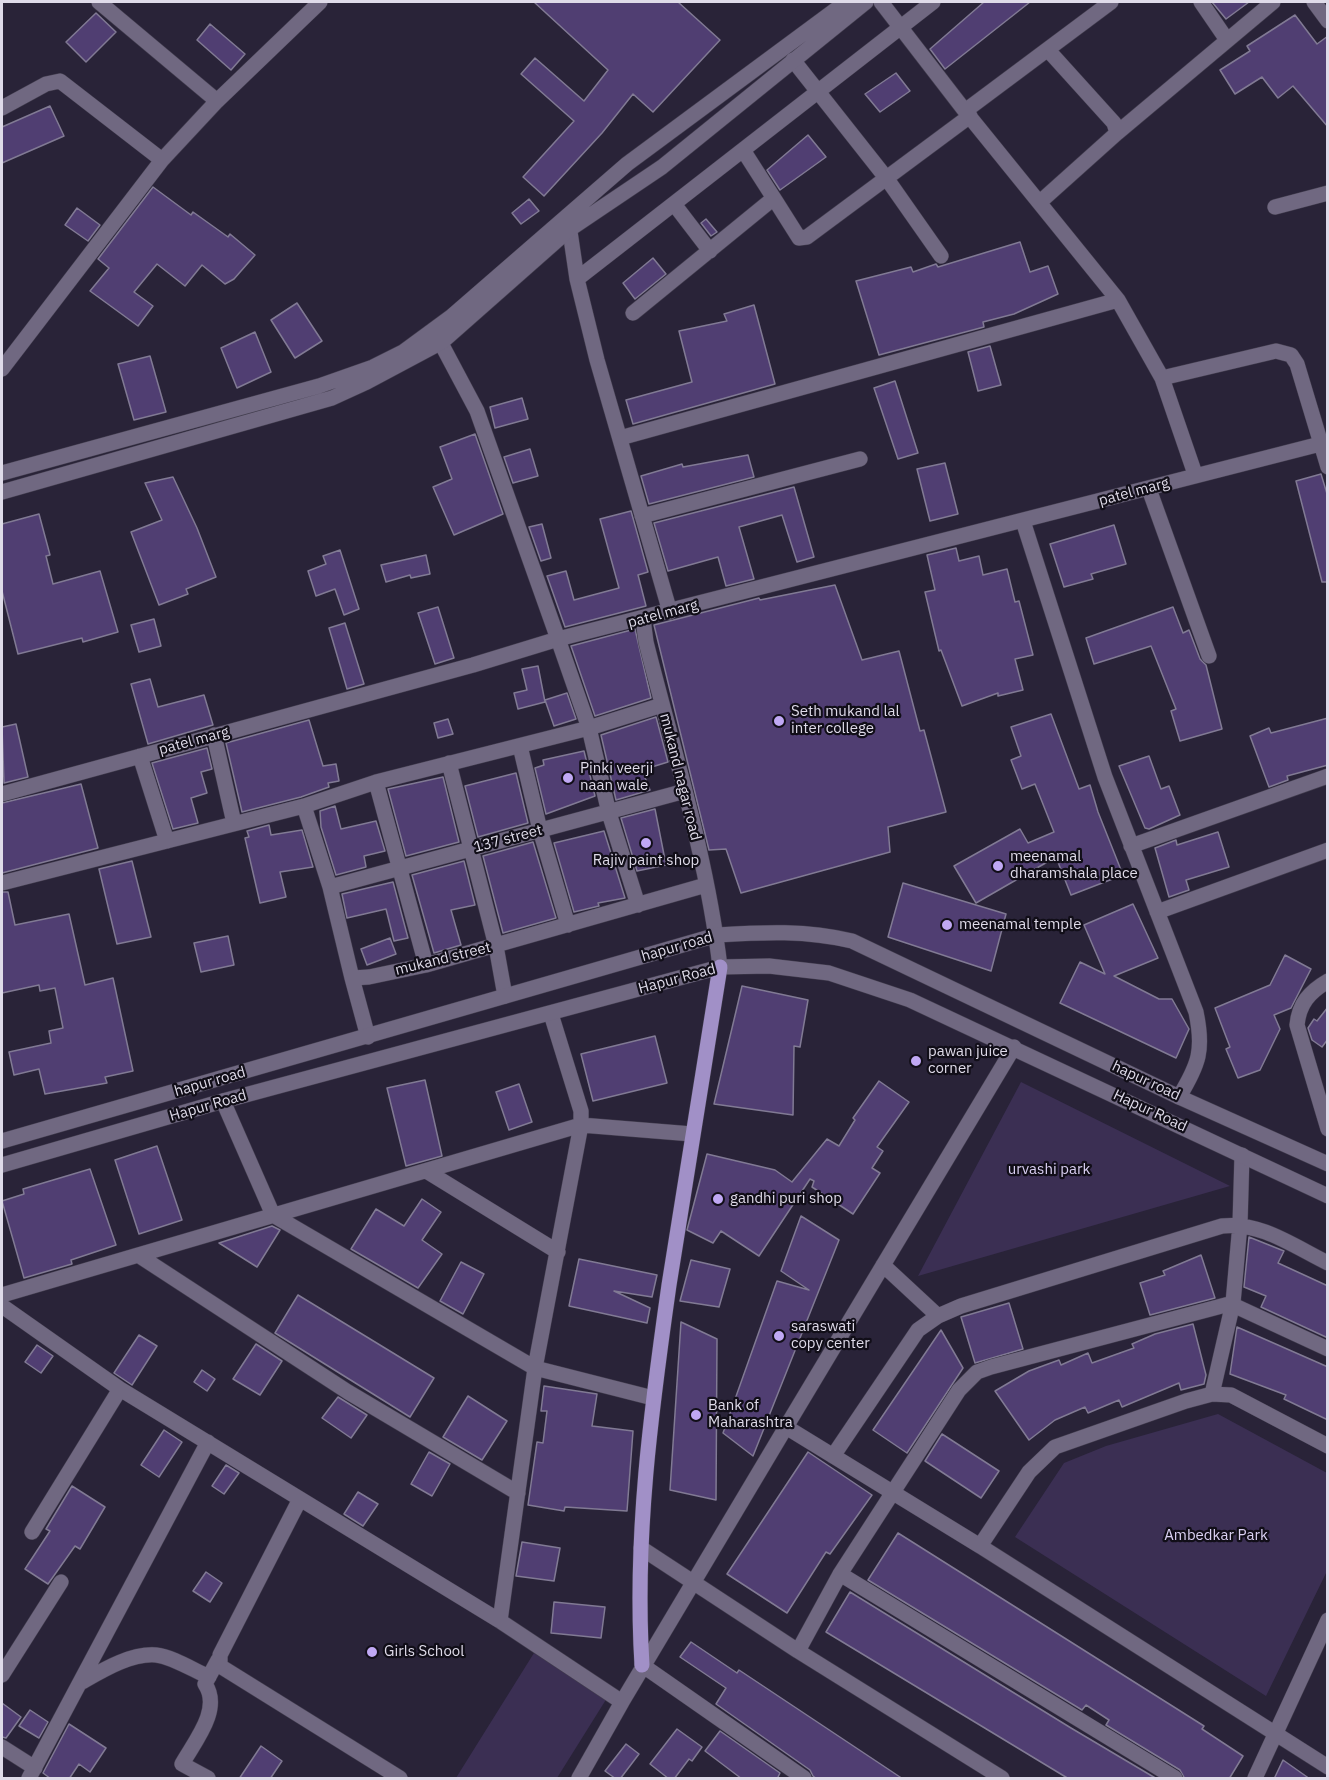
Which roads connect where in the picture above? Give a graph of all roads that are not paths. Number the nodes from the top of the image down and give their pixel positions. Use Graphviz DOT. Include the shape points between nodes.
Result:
graph roads {
  1 [pos="99,2"];
  2 [pos="320,2"];
  3 [pos="846,2"];
  4 [pos="866,2"];
  5 [pos="881,2"];
  6 [pos="933,2"];
  7 [pos="1111,2"];
  8 [pos="1201,2"];
  9 [pos="1273,2"];
  10 [pos="1314,2"];
  11 [pos="1328,21"];
  12 [pos="901,27"];
  13 [pos="1227,40"];
  14 [pos="1048,50"];
  15 [pos="793,60"];
  16 [pos="817,93"];
  17 [pos="217,101"];
  18 [pos="2,108"];
  19 [pos="968,114"];
  20 [pos="1117,133"];
  21 [pos="743,150"];
  22 [pos="162,160"];
  23 [pos="887,179"];
  24 [pos="1328,193"];
  25 [pos="775,200"];
  26 [pos="1040,202"];
  27 [pos="674,204"];
  28 [pos="1275,207"];
  29 [pos="568,223"];
  30 [pos="710,250"];
  31 [pos="941,256"];
  32 [pos="577,279"];
  33 [pos="1118,300"];
  34 [pos="633,313"];
  35 [pos="438,336"];
  36 [pos="2,369"];
  37 [pos="1162,378"];
  38 [pos="620,438"];
  39 [pos="1324,443"];
  40 [pos="860,459"];
  41 [pos="1328,467"];
  42 [pos="2,473"];
  43 [pos="1195,474"];
  44 [pos="1149,489"];
  45 [pos="2,492"];
  46 [pos="642,516"];
  47 [pos="1023,521"];
  48 [pos="670,612"];
  49 [pos="643,619"];
  50 [pos="558,639"];
  51 [pos="1209,656"];
  52 [pos="662,705"];
  53 [pos="589,728"];
  54 [pos="214,735"];
  55 [pos="520,746"];
  56 [pos="140,756"];
  57 [pos="449,764"];
  58 [pos="1328,776"];
  59 [pos="376,782"];
  60 [pos="685,790"];
  61 [pos="2,794"];
  62 [pos="304,806"];
  63 [pos="609,813"];
  64 [pos="234,823"];
  65 [pos="540,830"];
  66 [pos="167,841"];
  67 [pos="1131,846"];
  68 [pos="471,849"];
  69 [pos="1328,850"];
  70 [pos="399,868"];
  71 [pos="2,883"];
  72 [pos="706,885"];
  73 [pos="330,886"];
  74 [pos="638,905"];
  75 [pos="1157,912"];
  76 [pos="568,925"];
  77 [pos="717,935"];
  78 [pos="496,946"];
  79 [pos="426,965"];
  80 [pos="720,967"];
  81 [pos="352,978"];
  82 [pos="1328,981"];
  83 [pos="505,996"];
  84 [pos="551,1014"];
  85 [pos="368,1036"];
  86 [pos="1014,1047"];
  87 [pos="1179,1097"];
  88 [pos="223,1101"];
  89 [pos="581,1125"];
  90 [pos="1328,1129"];
  91 [pos="692,1134"];
  92 [pos="2,1141"];
  93 [pos="1242,1155"];
  94 [pos="1328,1164"];
  95 [pos="2,1165"];
  96 [pos="428,1172"];
  97 [pos="1328,1196"];
  98 [pos="273,1215"];
  99 [pos="1240,1224"];
  100 [pos="558,1252"];
  101 [pos="138,1255"];
  102 [pos="1328,1263"];
  103 [pos="883,1265"];
  104 [pos="2,1295"];
  105 [pos="1233,1304"];
  106 [pos="2,1306"];
  107 [pos="938,1316"];
  108 [pos="1328,1349"];
  109 [pos="536,1368"];
  110 [pos="120,1389"];
  111 [pos="1212,1394"];
  112 [pos="653,1398"];
  113 [pos="786,1427"];
  114 [pos="208,1442"];
  115 [pos="1328,1446"];
  116 [pos="833,1456"];
  117 [pos="518,1493"];
  118 [pos="894,1493"];
  119 [pos="300,1499"];
  120 [pos="32,1532"];
  121 [pos="980,1546"];
  122 [pos="641,1548"];
  123 [pos="840,1574"];
  124 [pos="61,1582"];
  125 [pos="694,1582"];
  126 [pos="1328,1620"];
  127 [pos="500,1621"];
  128 [pos="798,1651"];
  129 [pos="218,1660"];
  130 [pos="642,1665"];
  131 [pos="2,1675"];
  132 [pos="209,1677"];
  133 [pos="82,1682"];
  134 [pos="622,1702"];
  135 [pos="1276,1736"];
  136 [pos="2,1747"];
  137 [pos="1328,1767"];
  138 [pos="32,1773"];
  139 [pos="583,1777"];
  140 [pos="208,1779"];
  141 [pos="400,1779"];
  142 [pos="804,1779"];
  143 [pos="1002,1779"];
  144 [pos="1175,1779"];
  145 [pos="1256,1779"];
  1 -- 17 [label="street"];
  2 -- 17 [label="street"];
  3 -- 29 [label="street" via="627,164"];
  4 -- 15 [label="street"];
  5 -- 12 [label="street"];
  6 -- 12 [label="street"];
  7 -- 14 [label="street"];
  8 -- 13 [label="street"];
  9 -- 13 [label="street"];
  10 -- 11 [label="street"];
  12 -- 16 [label="street"];
  12 -- 19 [label="street"];
  13 -- 20 [label="street"];
  14 -- 19 [label="street"];
  14 -- 20 [label="street" via="1114,123"];
  15 -- 16 [label="street"];
  15 -- 29 [label="street" via="657,171"];
  16 -- 21 [label="street"];
  16 -- 23 [label="street"];
  17 -- 22 [label="street"];
  18 -- 22 [label="street" via="46,84 60,81"];
  19 -- 23 [label="street"];
  19 -- 26 [label="street"];
  20 -- 26 [label="street"];
  21 -- 25 [label="street"];
  21 -- 27 [label="street"];
  22 -- 36 [label="street"];
  23 -- 25 [label="street" via="802,239 794,233"];
  23 -- 31 [label="street"];
  24 -- 28 [label="street"];
  25 -- 30 [label="street"];
  26 -- 33 [label="street"];
  27 -- 30 [label="street"];
  27 -- 32 [label="street"];
  29 -- 32 [label="street"];
  29 -- 35 [label="street"];
  30 -- 34 [label="street"];
  32 -- 38 [label="street"];
  33 -- 37 [label="street"];
  33 -- 38 [label="street"];
  35 -- 42 [label="street" via="373,367 319,386"];
  35 -- 45 [label="street" via="368,382 332,398"];
  35 -- 50 [label="street" via="477,411"];
  37 -- 39 [label="street" via="1285,352 1297,364"];
  37 -- 43 [label="street"];
  38 -- 46 [label="street"];
  39 -- 41 [label="street"];
  39 -- 43 [label="street, patel marg"];
  40 -- 46 [label="street"];
  43 -- 44 [label="street, patel marg"];
  44 -- 47 [label="street, patel marg"];
  44 -- 51 [label="street"];
  46 -- 48 [label="street"];
  47 -- 48 [label="street, patel marg"];
  47 -- 67 [label="street"];
  48 -- 49 [label="street, patel marg"];
  49 -- 50 [label="street, patel marg"];
  49 -- 52 [label="street, mukand nagar road"];
  50 -- 53 [label="street"];
  50 -- 54 [label="street, patel marg"];
  52 -- 53 [label="street"];
  52 -- 60 [label="street, mukand nagar road"];
  53 -- 55 [label="street"];
  53 -- 63 [label="street"];
  54 -- 56 [label="street, patel marg"];
  54 -- 64 [label="street"];
  55 -- 57 [label="street"];
  55 -- 65 [label="street"];
  56 -- 61 [label="street, patel marg"];
  56 -- 66 [label="street"];
  57 -- 59 [label="street"];
  57 -- 68 [label="street"];
  58 -- 67 [label="street"];
  59 -- 62 [label="street"];
  59 -- 70 [label="street"];
  60 -- 63 [label="street, 137 street"];
  60 -- 72 [label="street, mukand nagar road"];
  62 -- 64 [label="street"];
  62 -- 73 [label="street"];
  63 -- 65 [label="street, 137 street"];
  63 -- 74 [label="street"];
  64 -- 66 [label="street"];
  65 -- 68 [label="street, 137 street"];
  65 -- 76 [label="street"];
  66 -- 71 [label="street"];
  67 -- 75 [label="street"];
  68 -- 70 [label="street, 137 street"];
  68 -- 78 [label="street"];
  69 -- 75 [label="street"];
  70 -- 73 [label="street, 137 street"];
  70 -- 79 [label="street"];
  72 -- 74 [label="street, mukand street"];
  72 -- 77 [label="street, mukand nagar road"];
  73 -- 81 [label="street"];
  74 -- 76 [label="street, mukand street"];
  75 -- 87 [label="street" via="1201,1034 1196,1069"];
  76 -- 78 [label="street, mukand street"];
  77 -- 80 [label="street, mukand nagar road"];
  77 -- 83 [label="street, hapur road"];
  77 -- 87 [label="street, hapur road" via="780,931 818,933 852,941"];
  78 -- 79 [label="street, mukand street"];
  78 -- 83 [label="street"];
  79 -- 81 [label="street, mukand street"];
  80 -- 84 [label="street, Hapur Road"];
  80 -- 86 [label="street, Hapur Road" via="770,966 830,973 910,1000"];
  80 -- 91 [label="main road"];
  81 -- 85 [label="street"];
  82 -- 90 [label="street" via="1308,995 1298,1010 1297,1025"];
  83 -- 85 [label="street, hapur road"];
  84 -- 88 [label="street, Hapur Road"];
  84 -- 89 [label="street" via="581,1111"];
  85 -- 92 [label="street, hapur road"];
  86 -- 93 [label="street, Hapur Road"];
  86 -- 103 [label="street"];
  87 -- 94 [label="street, hapur road"];
  88 -- 95 [label="street, Hapur Road"];
  88 -- 98 [label="street"];
  89 -- 91 [label="street"];
  89 -- 96 [label="street"];
  89 -- 100 [label="street"];
  91 -- 112 [label="main road"];
  93 -- 97 [label="street, Hapur Road"];
  93 -- 99 [label="street"];
  96 -- 98 [label="street"];
  96 -- 100 [label="street"];
  98 -- 101 [label="street"];
  98 -- 109 [label="street"];
  99 -- 102 [label="street"];
  99 -- 105 [label="street"];
  99 -- 107 [label="street" via="1222,1226"];
  100 -- 109 [label="street"];
  101 -- 104 [label="street"];
  101 -- 117 [label="street" via="348,1392"];
  103 -- 107 [label="street"];
  103 -- 113 [label="street"];
  105 -- 108 [label="street"];
  105 -- 111 [label="street"];
  105 -- 118 [label="street" via="977,1372 959,1390"];
  106 -- 110 [label="street"];
  107 -- 116 [label="street" via="918,1330"];
  109 -- 112 [label="street"];
  109 -- 117 [label="street"];
  110 -- 114 [label="street"];
  110 -- 120 [label="street"];
  111 -- 115 [label="street" via="1232,1395"];
  111 -- 121 [label="street" via="1055,1447 1029,1472"];
  112 -- 122 [label="main road"];
  113 -- 116 [label="street"];
  113 -- 125 [label="street"];
  114 -- 119 [label="street"];
  114 -- 133 [label="street"];
  116 -- 118 [label="street"];
  117 -- 127 [label="street"];
  118 -- 121 [label="street"];
  118 -- 123 [label="street"];
  119 -- 127 [label="street"];
  119 -- 129 [label="street"];
  121 -- 135 [label="street"];
  122 -- 125 [label="street"];
  122 -- 130 [label="main road" via="638,1602"];
  123 -- 128 [label="street"];
  123 -- 144 [label="street"];
  124 -- 131 [label="street"];
  125 -- 128 [label="street"];
  125 -- 130 [label="street"];
  126 -- 135 [label="street"];
  127 -- 134 [label="street"];
  128 -- 143 [label="street"];
  129 -- 132 [label="street"];
  129 -- 141 [label="street" via="226,1672"];
  130 -- 134 [label="street"];
  130 -- 142 [label="street"];
  132 -- 133 [label="street" via="158,1655 108,1667"];
  132 -- 140 [label="street" via="205,1684 211,1692 212,1705 182,1764"];
  133 -- 138 [label="street"];
  134 -- 139 [label="street"];
  135 -- 137 [label="street"];
  135 -- 145 [label="street"];
  136 -- 138 [label="street"];
}
